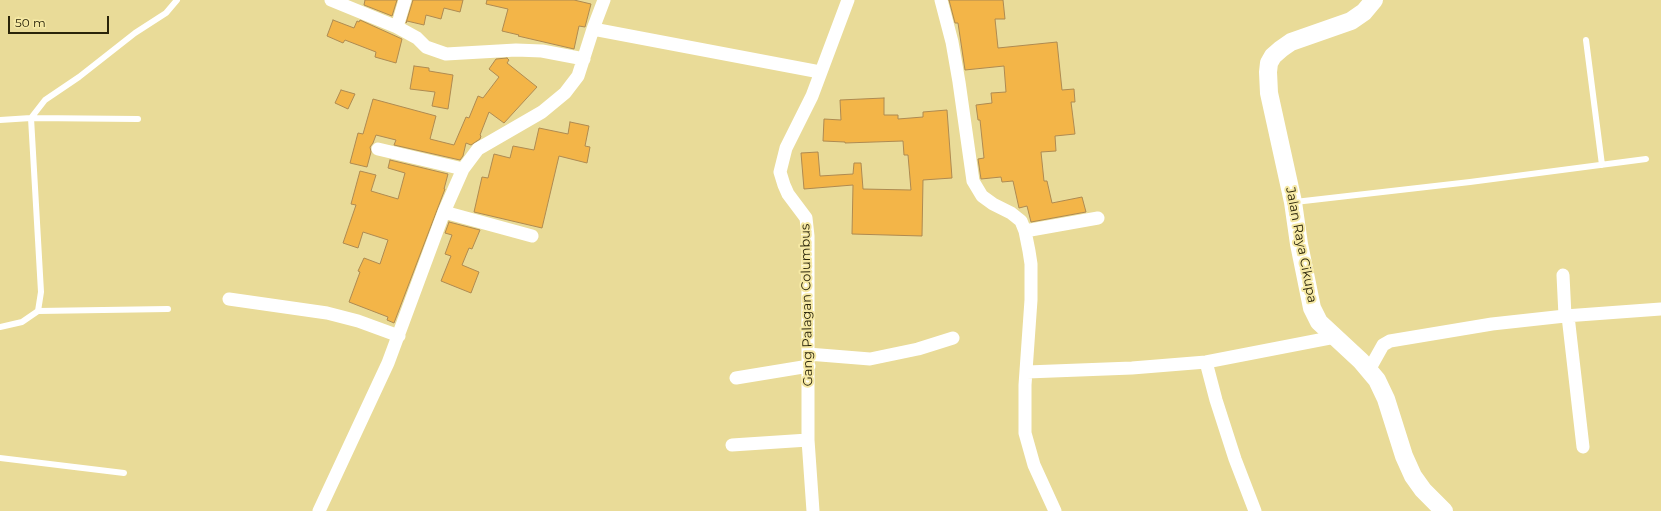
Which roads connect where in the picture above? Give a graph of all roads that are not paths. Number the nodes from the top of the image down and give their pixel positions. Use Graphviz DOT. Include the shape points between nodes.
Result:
graph roads {
  1 [pos="177,0"];
  2 [pos="331,0"];
  3 [pos="405,0"];
  4 [pos="603,0"];
  5 [pos="848,0"];
  6 [pos="941,0"];
  7 [pos="1374,0"];
  8 [pos="397,27"];
  9 [pos="593,29"];
  10 [pos="1586,40"];
  11 [pos="584,59"];
  12 [pos="820,72"];
  13 [pos="31,118"];
  14 [pos="138,119"];
  15 [pos="0,120"];
  16 [pos="378,149"];
  17 [pos="1646,159"];
  18 [pos="1602,166"];
  19 [pos="463,169"];
  20 [pos="1293,202"];
  21 [pos="444,212"];
  22 [pos="1098,218"];
  23 [pos="1025,231"];
  24 [pos="532,236"];
  25 [pos="1563,275"];
  26 [pos="229,299"];
  27 [pos="168,309"];
  28 [pos="1661,309"];
  29 [pos="38,311"];
  30 [pos="1567,316"];
  31 [pos="0,327"];
  32 [pos="399,336"];
  33 [pos="1335,337"];
  34 [pos="953,338"];
  35 [pos="809,360"];
  36 [pos="1212,361"];
  37 [pos="1369,370"];
  38 [pos="1027,372"];
  39 [pos="736,378"];
  40 [pos="808,440"];
  41 [pos="732,445"];
  42 [pos="1583,447"];
  43 [pos="0,458"];
  44 [pos="124,473"];
  45 [pos="319,511"];
  46 [pos="813,511"];
  47 [pos="1055,511"];
  48 [pos="1255,511"];
  49 [pos="1444,511"];
  1 -- 13 [label="lane" via="166,13 45,100"];
  2 -- 8 [label="street"];
  3 -- 8 [label="street"];
  4 -- 9 [label="street"];
  5 -- 12 [label="street, Gang Palagan Columbus"];
  6 -- 23 [label="street" via="959,82 972,181 982,196 1021,221"];
  7 -- 20 [label="main road, Jalan Raya Cikupa" via="1364,12 1351,21 1291,42 1273,56 1269,63 1269,93"];
  8 -- 11 [label="street" via="417,38 426,47 446,54 516,50 542,51"];
  9 -- 11 [label="street"];
  9 -- 12 [label="street"];
  10 -- 18 [label="lane"];
  11 -- 19 [label="street" via="578,76 565,93 542,112 478,149"];
  12 -- 35 [label="street, Gang Palagan Columbus" via="804,114 786,148 780,172 788,194 806,218"];
  13 -- 14 [label="lane"];
  13 -- 15 [label="lane"];
  13 -- 29 [label="lane" via="41,292"];
  16 -- 19 [label="street"];
  17 -- 18 [label="lane"];
  18 -- 20 [label="lane"];
  19 -- 21 [label="street"];
  20 -- 33 [label="main road, Jalan Raya Cikupa" via="1298,244 1312,308 1319,322"];
  21 -- 24 [label="street"];
  21 -- 32 [label="street"];
  22 -- 23 [label="street"];
  23 -- 38 [label="street" via="1031,264"];
  25 -- 30 [label="street"];
  26 -- 32 [label="street" via="327,313"];
  27 -- 29 [label="lane"];
  28 -- 30 [label="street"];
  29 -- 31 [label="lane" via="22,322"];
  30 -- 37 [label="street" via="1492,324 1390,341 1383,345"];
  30 -- 42 [label="street"];
  32 -- 45 [label="street" via="374,396"];
  33 -- 36 [label="street"];
  33 -- 37 [label="main road, Jalan Raya Cikupa"];
  34 -- 35 [label="street" via="918,349 870,359"];
  35 -- 39 [label="street"];
  35 -- 40 [label="street, Gang Palagan Columbus"];
  36 -- 38 [label="street" via="1132,368"];
  36 -- 48 [label="street" via="1218,408"];
  37 -- 49 [label="main road, Jalan Raya Cikupa" via="1386,399 1413,476 1422,490"];
  38 -- 47 [label="street" via="1025,433 1034,465"];
  40 -- 41 [label="street"];
  40 -- 46 [label="street, Gang Palagan Columbus"];
  43 -- 44 [label="lane"];
}
